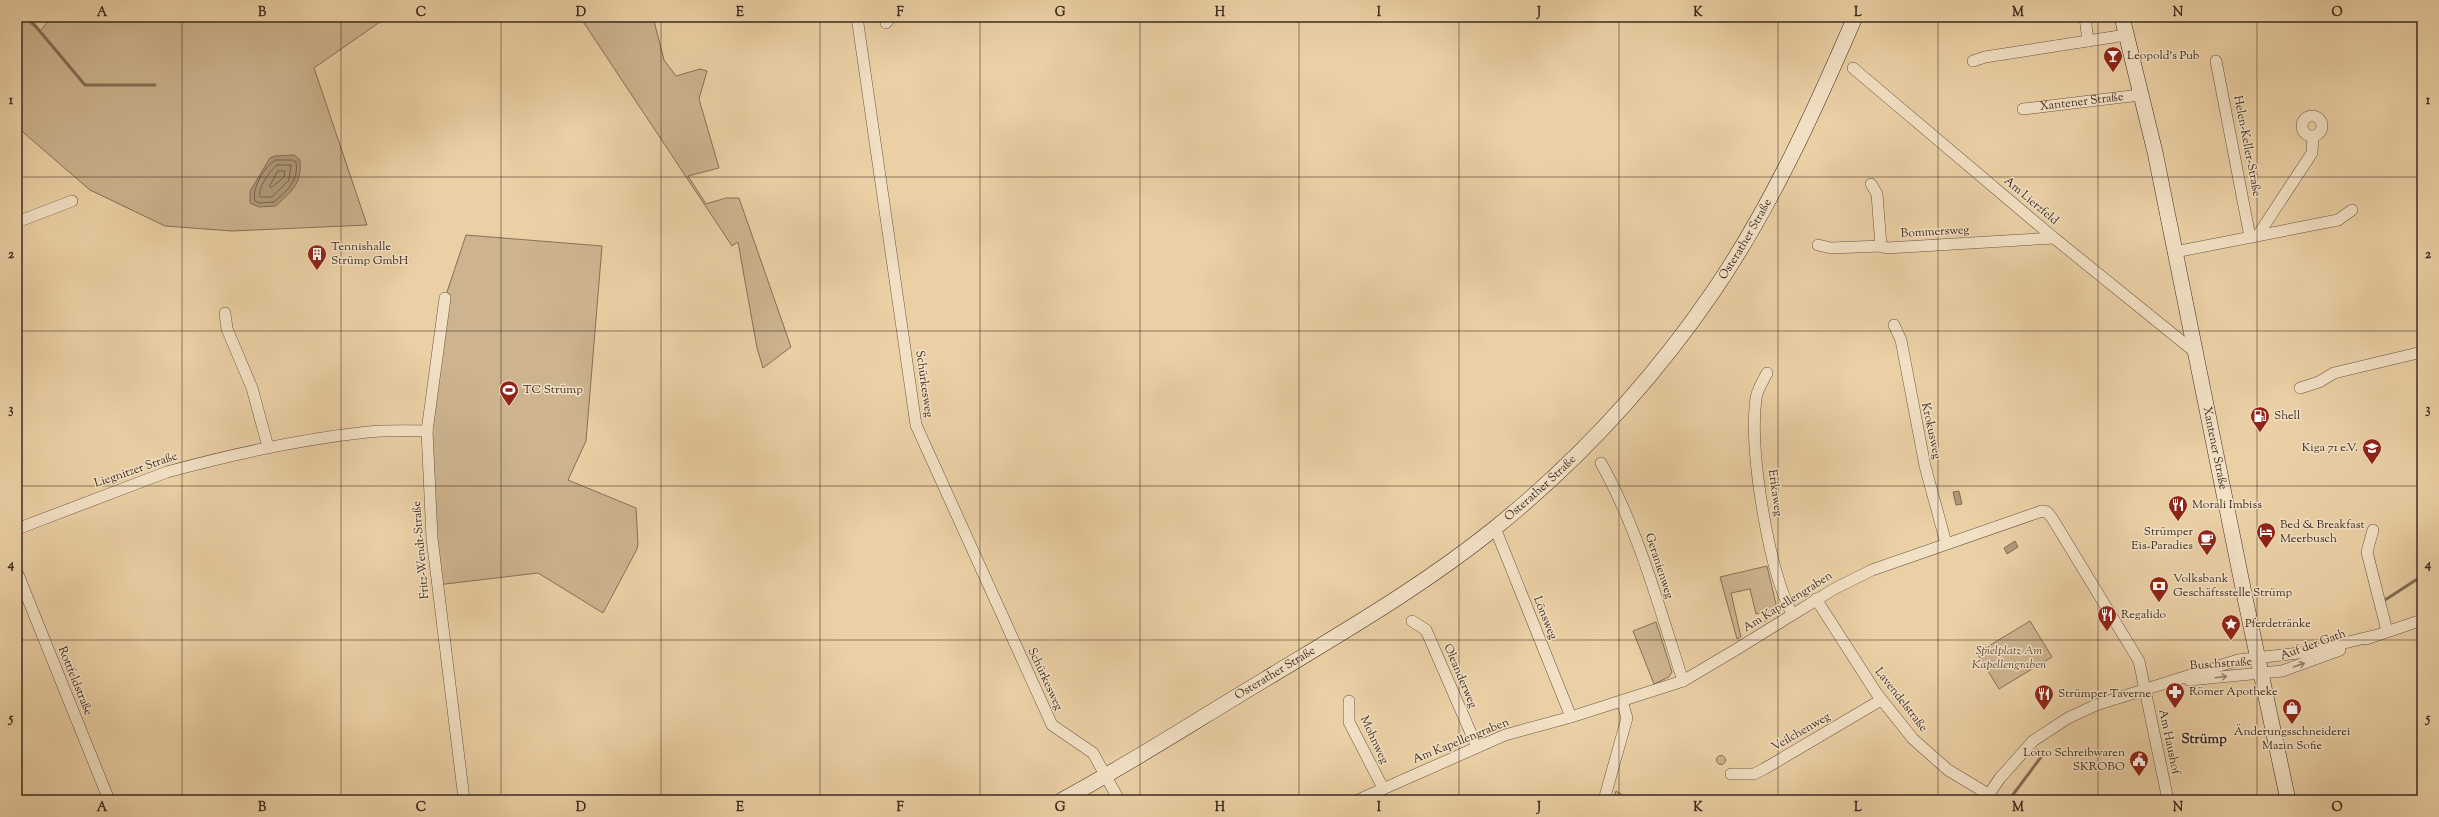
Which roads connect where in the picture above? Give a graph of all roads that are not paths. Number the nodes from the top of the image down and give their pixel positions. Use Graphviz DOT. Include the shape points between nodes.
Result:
graph roads {
  1 [pos="857,17"];
  2 [pos="1855,17"];
  3 [pos="2085,17"];
  4 [pos="2122,17"];
  5 [pos="2126,36"];
  6 [pos="2088,41"];
  7 [pos="1973,61"];
  8 [pos="2216,61"];
  9 [pos="1853,68"];
  10 [pos="2140,96"];
  11 [pos="2023,109"];
  12 [pos="2313,136"];
  13 [pos="1871,184"];
  14 [pos="72,201"];
  15 [pos="2352,210"];
  16 [pos="17,222"];
  17 [pos="2254,236"];
  18 [pos="2054,238"];
  19 [pos="1818,245"];
  20 [pos="1881,246"];
  21 [pos="2175,252"];
  22 [pos="445,298"];
  23 [pos="225,313"];
  24 [pos="1894,325"];
  25 [pos="2195,352"];
  26 [pos="2422,352"];
  27 [pos="1767,373"];
  28 [pos="2300,388"];
  29 [pos="427,431"];
  30 [pos="268,448"];
  31 [pos="1601,463"];
  32 [pos="1495,528"];
  33 [pos="17,529"];
  34 [pos="2373,530"];
  35 [pos="1946,543"];
  36 [pos="17,572"];
  37 [pos="1816,599"];
  38 [pos="1792,614"];
  39 [pos="2422,620"];
  40 [pos="1412,622"];
  41 [pos="2387,631"];
  42 [pos="2373,636"];
  43 [pos="2258,657"];
  44 [pos="2261,674"];
  45 [pos="2182,679"];
  46 [pos="1683,681"];
  47 [pos="2145,689"];
  48 [pos="1881,700"];
  49 [pos="1349,701"];
  50 [pos="1622,701"];
  51 [pos="1571,717"];
  52 [pos="1477,747"];
  53 [pos="1731,774"];
  54 [pos="1106,775"];
  55 [pos="1383,788"];
  56 [pos="1987,797"];
  57 [pos="464,799"];
  58 [pos="109,800"];
  59 [pos="1062,800"];
  60 [pos="1119,800"];
  61 [pos="1358,800"];
  62 [pos="1604,800"];
  63 [pos="2168,800"];
  64 [pos="2288,800"];
  1 -- 54 [label="street, Schürkesweg" via="916,425 1052,724 1094,753"];
  2 -- 32 [label="main road, Osterather Straße" via="1796,148 1755,225 1713,292 1631,398 1586,445"];
  3 -- 6 [label="street"];
  4 -- 5 [label="main road, Xantener Straße"];
  5 -- 6 [label="street"];
  5 -- 10 [label="main road, Xantener Straße"];
  6 -- 7 [label="street" via="1984,57"];
  8 -- 17 [label="street, Helen-Keller-Straße"];
  9 -- 18 [label="street, Am Lierzfeld"];
  10 -- 11 [label="street, Xantener Straße"];
  10 -- 21 [label="main road, Xantener Straße"];
  12 -- 17 [label="street, Helen-Keller-Straße" via="2312,153"];
  13 -- 20 [label="street" via="1877,194"];
  14 -- 16 [label="street"];
  15 -- 17 [label="street" via="2338,220"];
  17 -- 21 [label="street"];
  18 -- 20 [label="street, Bommersweg" via="1887,248"];
  18 -- 25 [label="street, Am Lierzfeld"];
  19 -- 20 [label="street, Bommersweg" via="1831,248"];
  21 -- 25 [label="main road, Xantener Straße"];
  22 -- 29 [label="street, Fritz-Wendt-Straße"];
  23 -- 30 [label="street" via="227,329 252,388"];
  24 -- 35 [label="street, Krokusweg" via="1901,340 1925,466"];
  25 -- 43 [label="main road, Xantener Straße"];
  26 -- 28 [label="street" via="2334,373 2319,382"];
  27 -- 38 [label="street, Erikaweg" via="1756,397 1755,428 1762,499 1781,593"];
  29 -- 30 [label="street, Liegnitzer Straße" via="369,432"];
  29 -- 57 [label="street, Fritz-Wendt-Straße" via="432,538"];
  30 -- 33 [label="street, Liegnitzer Straße" via="167,472"];
  31 -- 46 [label="street, Geranienweg" via="1621,498"];
  32 -- 51 [label="street, Lönsweg"];
  32 -- 54 [label="main road, Osterather Straße" via="1412,588"];
  34 -- 41 [label="street" via="2367,552"];
  35 -- 37 [label="street, Am Kapellengraben" via="1872,570"];
  35 -- 47 [label="street, Am Kapellengraben" via="2034,513 2047,512 2139,661"];
  36 -- 58 [label="street, Rottfeldstraße"];
  37 -- 38 [label="street, Am Kapellengraben"];
  37 -- 48 [label="street, Lavendelstraße"];
  38 -- 46 [label="street, Am Kapellengraben"];
  39 -- 41 [label="street, Auf der Gath"];
  40 -- 52 [label="street, Oleanderweg" via="1426,630"];
  41 -- 42 [label="street, Auf der Gath"];
  42 -- 43 [label="street, Auf der Gath" via="2307,652"];
  44 -- 42 [label="street, Auf der Gath, one-way" via="2282,671"];
  43 -- 44 [label="main road, Xantener Straße"];
  43 -- 45 [label="street, Buschstraße" via="2211,668"];
  45 -- 44 [label="street, Buschstraße, one-way"];
  44 -- 64 [label="main road, Xantener Straße"];
  45 -- 47 [label="street, Buschstraße"];
  46 -- 50 [label="street, Am Kapellengraben"];
  47 -- 56 [label="street, Buschstraße" via="2096,705 2051,729 2026,747"];
  47 -- 63 [label="street, Am Haushof"];
  48 -- 53 [label="street, Veilchenweg" via="1754,774"];
  48 -- 56 [label="street, Lavendelstraße" via="1913,739 1948,770"];
  49 -- 55 [label="street, Mohnweg" via="1349,722"];
  50 -- 51 [label="street, Am Kapellengraben"];
  50 -- 62 [label="street" via="1627,718"];
  51 -- 52 [label="street, Am Kapellengraben" via="1505,735"];
  52 -- 55 [label="street, Am Kapellengraben"];
  54 -- 59 [label="main road, Osterather Straße"];
  54 -- 60 [label="street, Schürkesweg"];
  55 -- 61 [label="street, Am Kapellengraben"];
}
